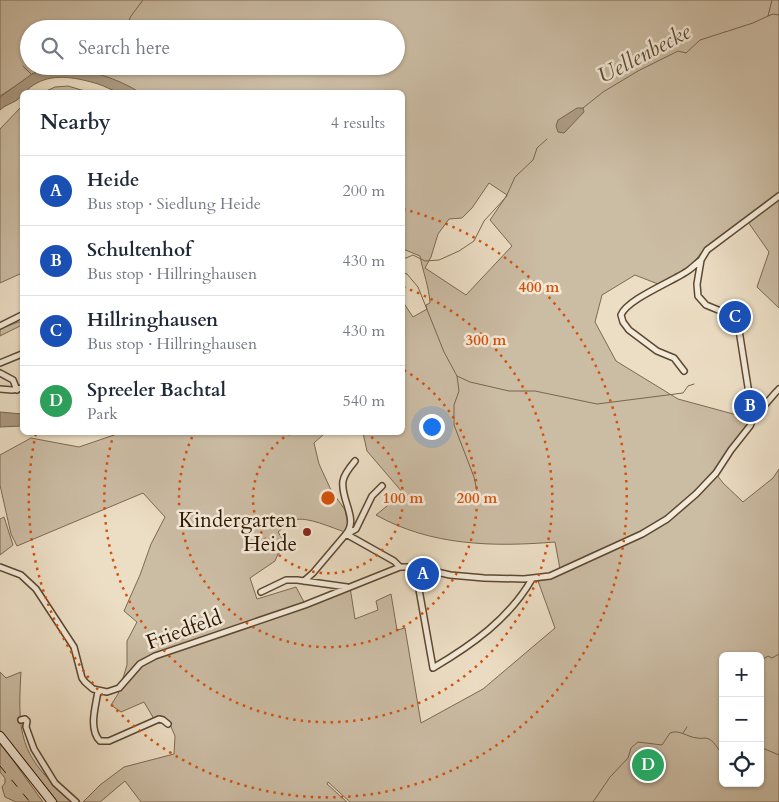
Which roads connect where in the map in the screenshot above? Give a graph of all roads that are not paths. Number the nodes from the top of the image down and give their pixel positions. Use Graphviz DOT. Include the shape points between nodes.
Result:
graph roads {
  1 [pos="779,196"];
  2 [pos="701,260"];
  3 [pos="20,316"];
  4 [pos="0,326"];
  5 [pos="20,355"];
  6 [pos="0,363"];
  7 [pos="684,371"];
  8 [pos="0,373"];
  9 [pos="0,388"];
  10 [pos="20,389"];
  11 [pos="779,389"];
  12 [pos="753,416"];
  13 [pos="355,461"];
  14 [pos="382,486"];
  15 [pos="346,534"];
  16 [pos="0,566"];
  17 [pos="415,566"];
  18 [pos="400,567"];
  19 [pos="532,579"];
  20 [pos="304,581"];
  21 [pos="350,588"];
  22 [pos="261,592"];
  23 [pos="98,691"];
  24 [pos="21,720"];
  25 [pos="168,724"];
  26 [pos="0,736"];
  27 [pos="52,802"];
  28 [pos="76,802"];
  1 -- 2 [label="street" via="710,247"];
  2 -- 7 [label="street" via="658,286 621,314 633,333 657,351 674,358"];
  2 -- 12 [label="street" via="698,296 703,303 728,314 739,330"];
  3 -- 4 [label="street"];
  5 -- 6 [label="street"];
  8 -- 10 [label="street" via="14,380"];
  9 -- 10 [label="street"];
  11 -- 12 [label="street"];
  12 -- 19 [label="street, Friedfeld" via="750,426 716,473 667,519 561,572"];
  13 -- 15 [label="street" via="343,479 342,494 351,519"];
  14 -- 15 [label="street" via="372,496 356,528"];
  15 -- 18 [label="street"];
  15 -- 20 [label="street"];
  16 -- 23 [label="street" via="17,572 32,584 74,647 85,682"];
  17 -- 18 [label="street, Friedfeld"];
  17 -- 19 [label="street, Friedfeld" via="464,576"];
  17 -- 19 [label="street" via="433,668 490,629 513,606"];
  18 -- 21 [label="street, Friedfeld"];
  20 -- 21 [label="street"];
  20 -- 22 [label="street" via="286,580"];
  21 -- 23 [label="street, Friedfeld" via="155,656 140,664 119,688"];
  23 -- 25 [label="street" via="94,729 100,741 109,741 159,719"];
  24 -- 28 [label="street" via="27,720 26,727 34,749 55,783"];
  26 -- 27 [label="main road"];
}
